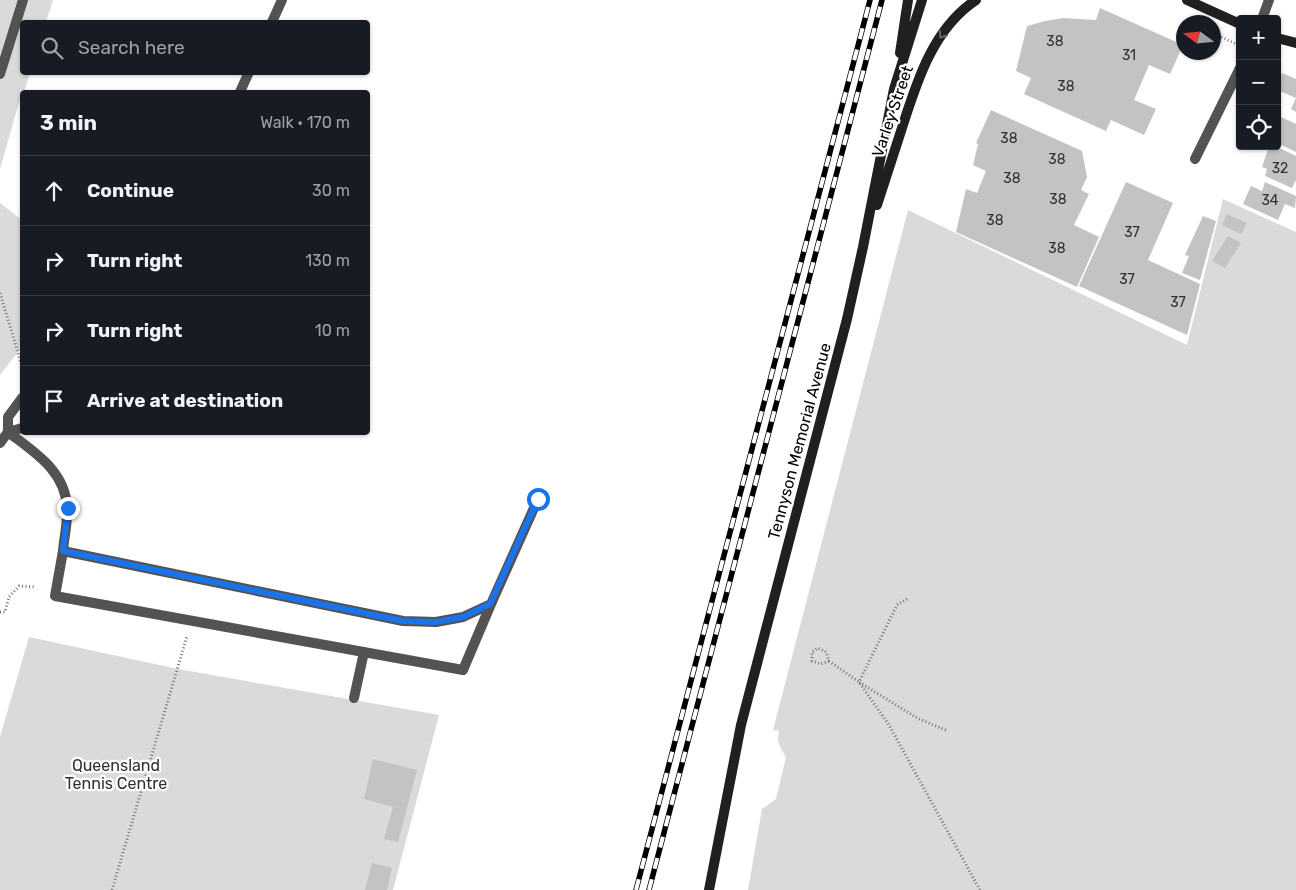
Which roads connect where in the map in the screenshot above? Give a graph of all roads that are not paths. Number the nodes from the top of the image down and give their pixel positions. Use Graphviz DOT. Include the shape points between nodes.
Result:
graph roads {
  1 [pos="24,0"];
  2 [pos="282,0"];
  3 [pos="908,0"];
  4 [pos="922,0"];
  5 [pos="976,0"];
  6 [pos="1187,0"];
  7 [pos="1269,0"];
  8 [pos="1263,15"];
  9 [pos="273,20"];
  10 [pos="1236,22"];
  11 [pos="1281,39"];
  12 [pos="1296,43"];
  13 [pos="0,74"];
  14 [pos="248,75"];
  15 [pos="1236,76"];
  16 [pos="894,89"];
  17 [pos="241,90"];
  18 [pos="1194,159"];
  19 [pos="863,248"];
  20 [pos="20,401"];
  21 [pos="20,429"];
  22 [pos="8,432"];
  23 [pos="0,443"];
  24 [pos="538,499"];
  25 [pos="63,551"];
  26 [pos="490,604"];
  27 [pos="364,652"];
  28 [pos="354,698"];
  29 [pos="709,890"];
  1 -- 13 [label="street"];
  2 -- 9 [label="street"];
  3 -- 16 [label="main road"];
  4 -- 16 [label="main road, Tennyson Memorial Avenue"];
  5 -- 19 [label="main road, Varley Street, one-way" via="964,8 944,32 927,59 915,86"];
  6 -- 10 [label="main road"];
  7 -- 8 [label="street"];
  11 -- 12 [label="main road"];
  14 -- 17 [label="street"];
  15 -- 18 [label="street"];
  16 -- 19 [label="main road, Tennyson Memorial Avenue"];
  19 -- 29 [label="main road, Tennyson Memorial Avenue" via="741,725"];
  20 -- 22 [label="street" via="8,417"];
  21 -- 22 [label="street"];
  22 -- 23 [label="street"];
  22 -- 25 [label="street" via="42,458 56,472 64,488 68,508"];
  24 -- 26 [label="street"];
  25 -- 26 [label="street" via="403,621 436,622 463,617"];
  25 -- 27 [label="street" via="55,596"];
  26 -- 27 [label="street" via="463,670"];
  27 -- 28 [label="street"];
}
